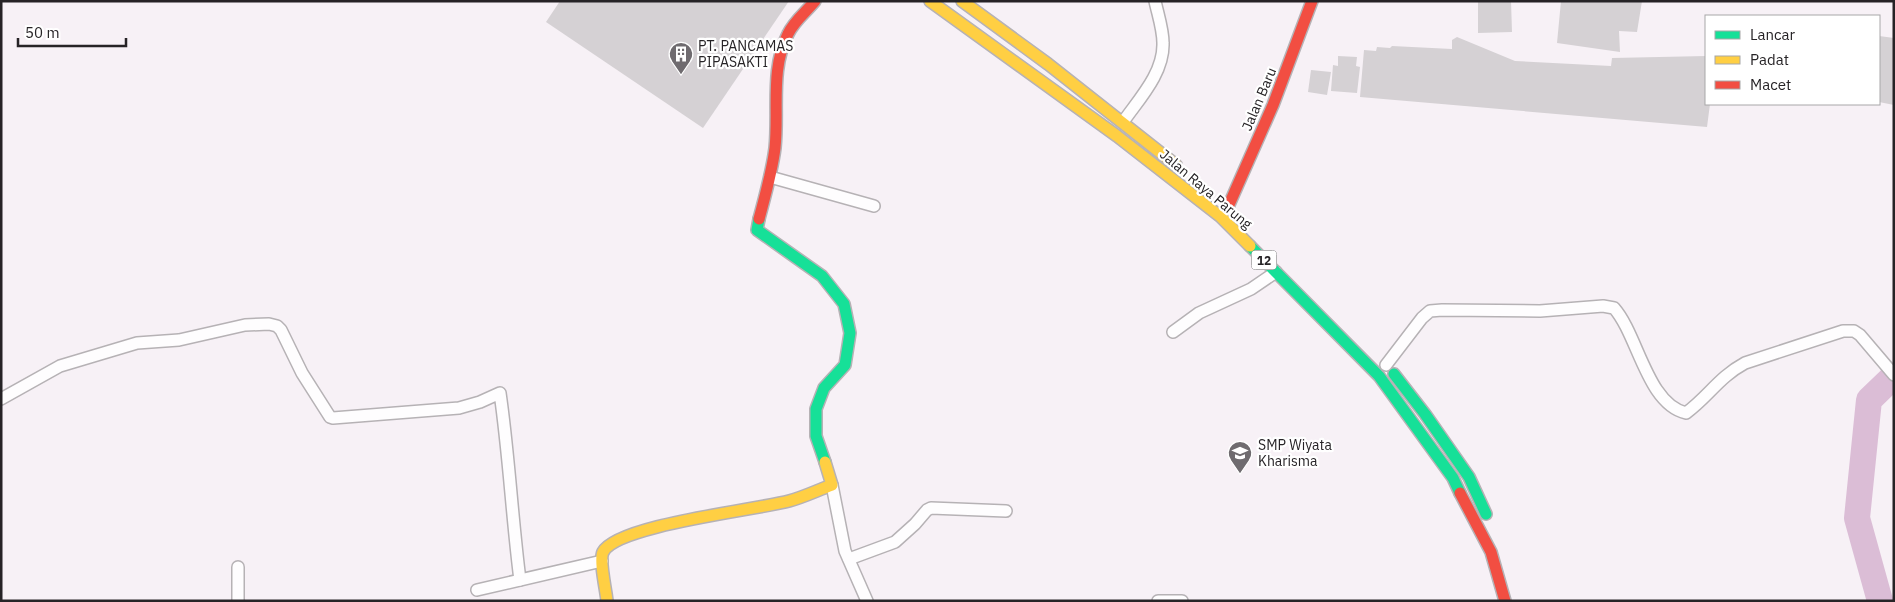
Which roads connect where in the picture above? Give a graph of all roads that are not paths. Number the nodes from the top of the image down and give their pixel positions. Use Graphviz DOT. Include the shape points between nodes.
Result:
graph roads {
  1 [pos="815,1"];
  2 [pos="930,1"];
  3 [pos="962,1"];
  4 [pos="1155,1"];
  5 [pos="1312,1"];
  6 [pos="1123,122"];
  7 [pos="1183,171"];
  8 [pos="770,178"];
  9 [pos="874,206"];
  10 [pos="1227,207"];
  11 [pos="1276,272"];
  12 [pos="1173,332"];
  13 [pos="1383,362"];
  14 [pos="1894,375"];
  15 [pos="1,399"];
  16 [pos="832,485"];
  17 [pos="1006,511"];
  18 [pos="1490,522"];
  19 [pos="849,559"];
  20 [pos="602,561"];
  21 [pos="238,567"];
  22 [pos="520,580"];
  23 [pos="1512,583"];
  24 [pos="477,590"];
  25 [pos="238,601"];
  26 [pos="607,601"];
  27 [pos="867,601"];
  28 [pos="1158,601"];
  29 [pos="1182,601"];
  30 [pos="1505,601"];
  31 [pos="1516,601"];
  1 -- 8 [label="main road" via="789,32 778,63 775,148"];
  2 -- 11 [label="main road, Jalan Raya Parung / 12" via="1117,136 1221,218"];
  3 -- 6 [label="main road, Jalan Raya Parung"];
  4 -- 6 [label="street" via="1163,43 1159,68"];
  5 -- 10 [label="main road, Jalan Baru" via="1295,52"];
  6 -- 7 [label="main road, Jalan Raya Parung"];
  8 -- 9 [label="street"];
  8 -- 16 [label="main road" via="757,230 822,276 844,304 850,333 845,365 824,388 816,409 816,436"];
  11 -- 12 [label="street" via="1264,282 1199,313"];
  11 -- 30 [label="main road, Jalan Raya Parung / 12" via="1379,376 1453,478 1491,552"];
  13 -- 14 [label="street" via="1430,312 1603,306 1614,308 1622,317 1649,377 1669,406 1686,413 1725,376 1745,363 1844,331 1860,335"];
  13 -- 18 [label="main road" via="1469,477"];
  15 -- 22 [label="street" via="60,366 137,343 179,340 245,325 269,324 281,330 302,373 330,417 460,408 500,393"];
  16 -- 19 [label="street"];
  16 -- 20 [label="main road" via="789,501 634,533 608,546"];
  17 -- 19 [label="street" via="931,508 895,542"];
  19 -- 27 [label="street"];
  20 -- 22 [label="street"];
  20 -- 26 [label="main road"];
  21 -- 25 [label="street"];
  22 -- 24 [label="street"];
  23 -- 31 [label="main road"];
  28 -- 29 [label="street"];
}
